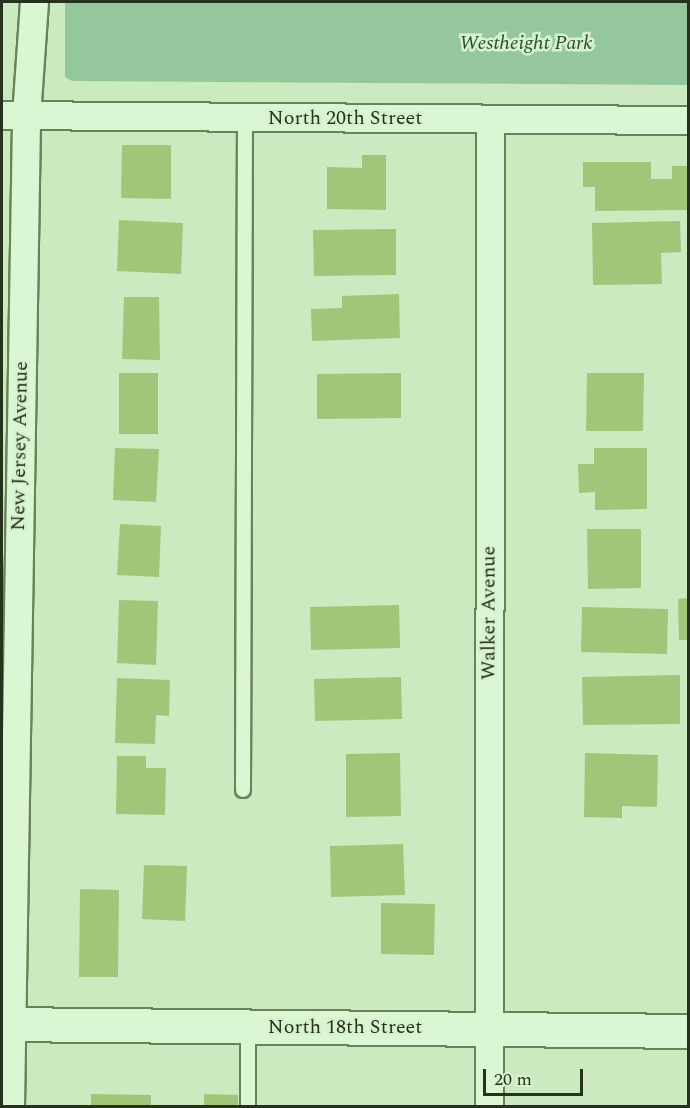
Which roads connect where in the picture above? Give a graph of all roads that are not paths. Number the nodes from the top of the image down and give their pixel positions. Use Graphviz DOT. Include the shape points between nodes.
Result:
graph roads {
  1 [pos="34,2"];
  2 [pos="14,116"];
  3 [pos="245,118"];
  4 [pos="490,120"];
  5 [pos="688,120"];
  6 [pos="243,790"];
  7 [pos="6,1024"];
  8 [pos="248,1026"];
  9 [pos="489,1028"];
  10 [pos="688,1030"];
  11 [pos="10,1107"];
  12 [pos="248,1107"];
  13 [pos="489,1107"];
  1 -- 2 [label="street, New Jersey Avenue"];
  2 -- 3 [label="street, North 20th Street"];
  2 -- 7 [label="street, New Jersey Avenue"];
  3 -- 4 [label="street, North 20th Street"];
  3 -- 6 [label="lane"];
  4 -- 5 [label="street, North 20th Street"];
  4 -- 9 [label="street, Walker Avenue"];
  7 -- 8 [label="main road, North 18th Street"];
  7 -- 11 [label="street, New Jersey Avenue"];
  8 -- 9 [label="main road, North 18th Street"];
  8 -- 12 [label="lane"];
  9 -- 10 [label="main road, North 18th Street"];
  9 -- 13 [label="street, Walker Avenue"];
}
